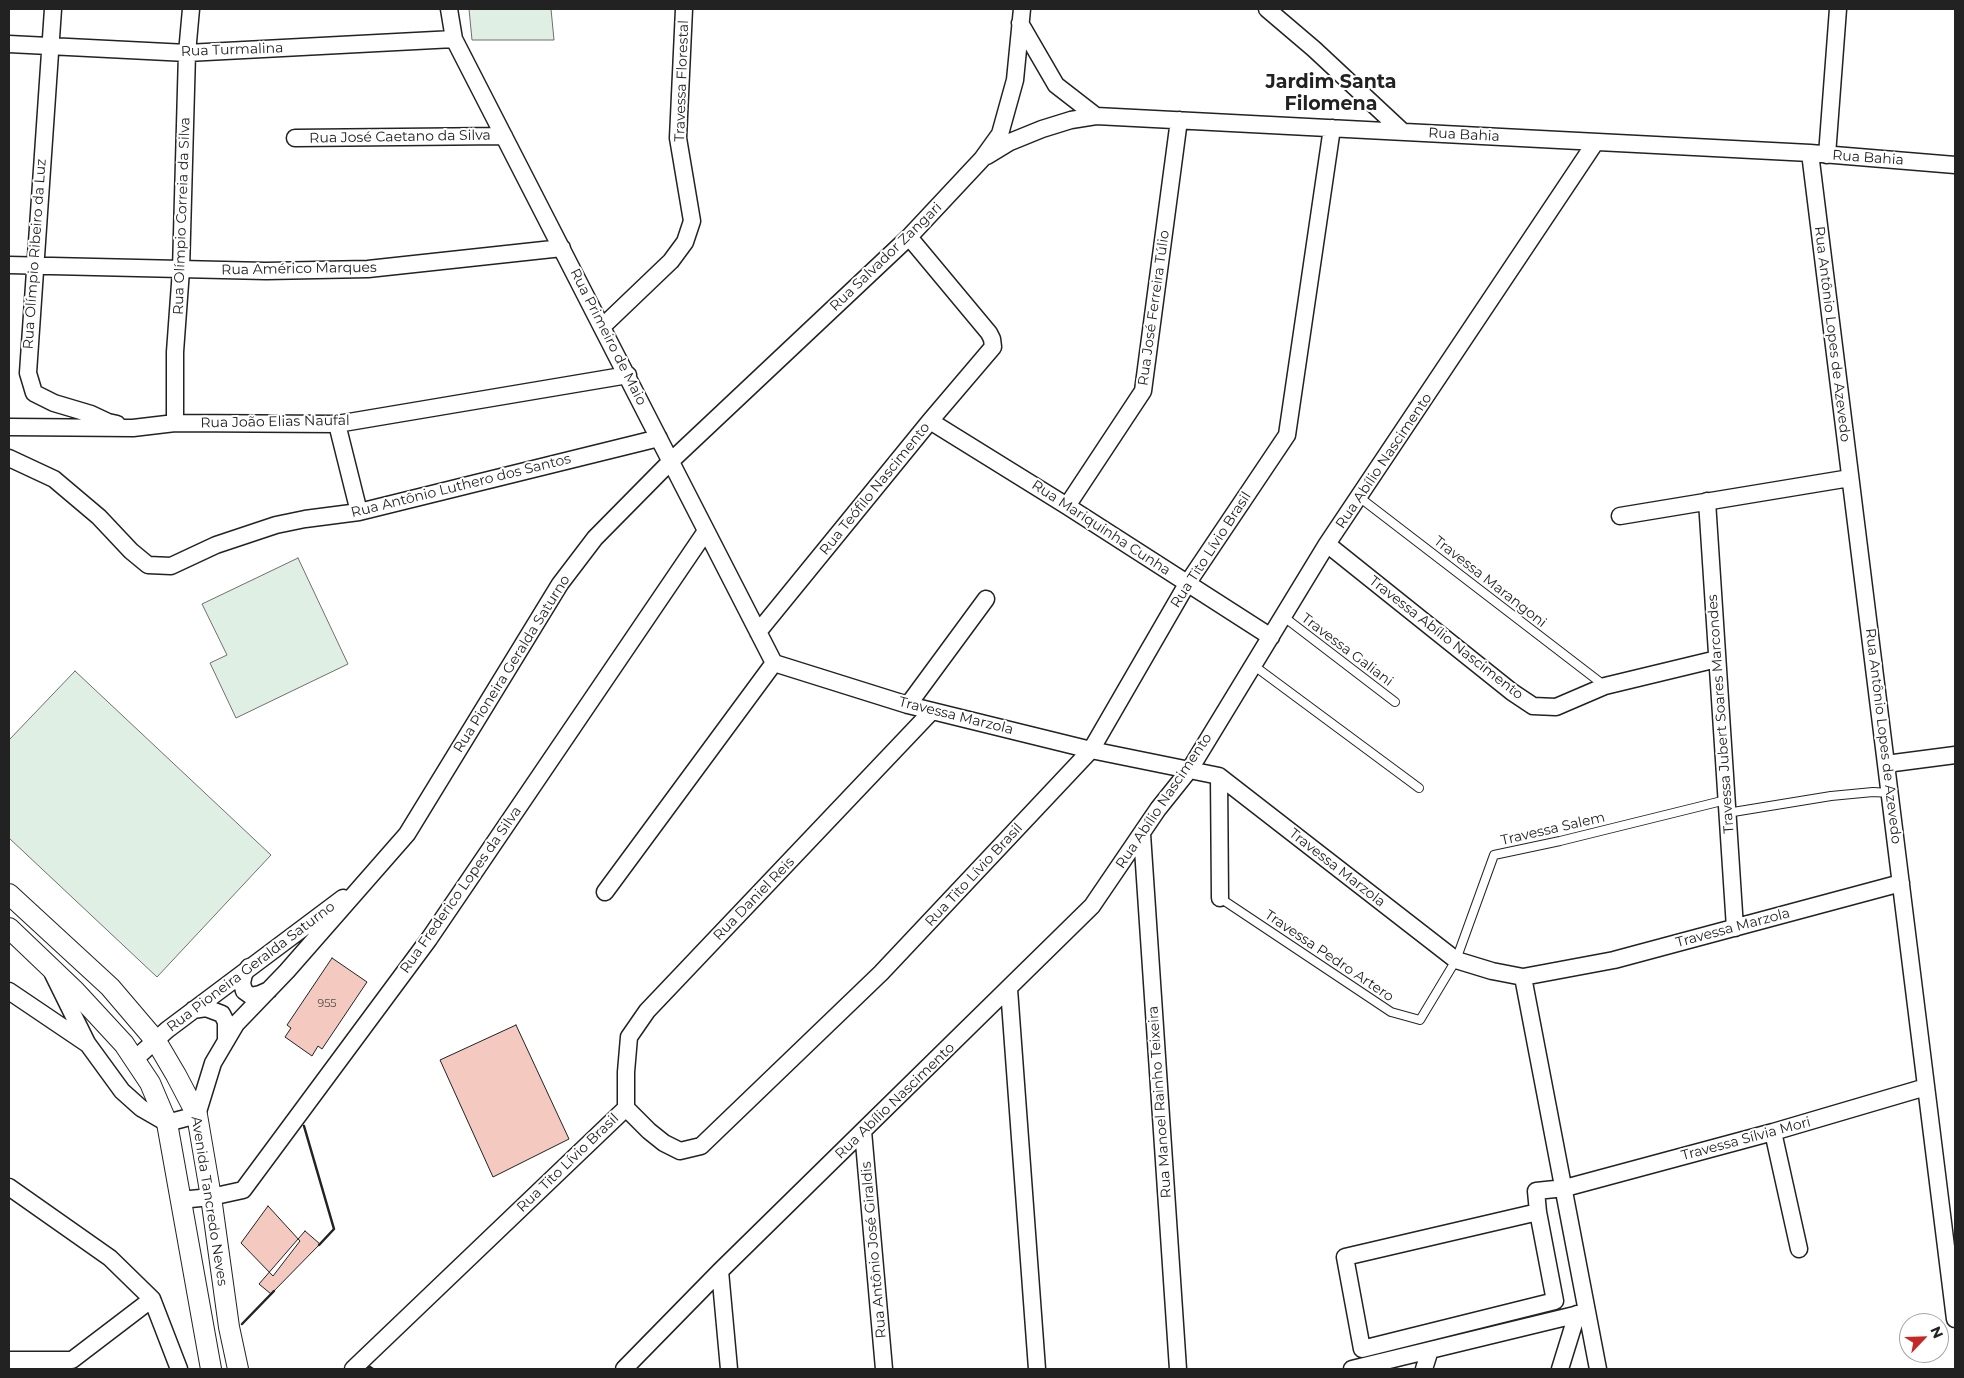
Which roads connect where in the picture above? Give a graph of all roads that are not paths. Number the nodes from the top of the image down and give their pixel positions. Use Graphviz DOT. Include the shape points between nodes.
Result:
graph roads {
  1 [pos="53,9"];
  2 [pos="191,9"];
  3 [pos="449,9"];
  4 [pos="684,9"];
  5 [pos="1267,9"];
  6 [pos="1838,9"];
  7 [pos="1021,16"];
  8 [pos="454,39"];
  9 [pos="9,44"];
  10 [pos="50,46"];
  11 [pos="187,53"];
  12 [pos="1096,116"];
  13 [pos="1180,120"];
  14 [pos="1332,128"];
  15 [pos="1402,132"];
  16 [pos="504,136"];
  17 [pos="295,138"];
  18 [pos="1595,143"];
  19 [pos="1810,153"];
  20 [pos="1827,154"];
  21 [pos="982,159"];
  22 [pos="1955,165"];
  23 [pos="909,237"];
  24 [pos="562,248"];
  25 [pos="9,265"];
  26 [pos="35,265"];
  27 [pos="182,270"];
  28 [pos="602,327"];
  29 [pos="628,375"];
  30 [pos="930,421"];
  31 [pos="176,423"];
  32 [pos="338,424"];
  33 [pos="9,427"];
  34 [pos="133,428"];
  35 [pos="659,438"];
  36 [pos="9,458"];
  37 [pos="671,460"];
  38 [pos="1850,478"];
  39 [pos="1359,497"];
  40 [pos="1708,501"];
  41 [pos="1067,506"];
  42 [pos="359,512"];
  43 [pos="1620,516"];
  44 [pos="706,531"];
  45 [pos="1327,544"];
  46 [pos="1187,584"];
  47 [pos="986,599"];
  48 [pos="1284,617"];
  49 [pos="758,632"];
  50 [pos="1271,637"];
  51 [pos="1718,659"];
  52 [pos="774,663"];
  53 [pos="1253,665"];
  54 [pos="1605,686"];
  55 [pos="1395,702"];
  56 [pos="908,705"];
  57 [pos="932,711"];
  58 [pos="1091,750"];
  59 [pos="1955,755"];
  60 [pos="1886,764"];
  61 [pos="1190,769"];
  62 [pos="1219,776"];
  63 [pos="1419,788"];
  64 [pos="1890,793"];
  65 [pos="1727,807"];
  66 [pos="1142,834"];
  67 [pos="369,879"];
  68 [pos="1901,883"];
  69 [pos="605,892"];
  70 [pos="9,894"];
  71 [pos="1220,898"];
  72 [pos="9,928"];
  73 [pos="1735,928"];
  74 [pos="1456,960"];
  75 [pos="50,967"];
  76 [pos="249,968"];
  77 [pos="1524,977"];
  78 [pos="1008,989"];
  79 [pos="269,990"];
  80 [pos="9,991"];
  81 [pos="193,1010"];
  82 [pos="226,1040"];
  83 [pos="156,1041"];
  84 [pos="87,1044"];
  85 [pos="136,1059"];
  86 [pos="1926,1087"];
  87 [pos="626,1108"];
  88 [pos="197,1115"];
  89 [pos="168,1123"];
  90 [pos="863,1131"];
  91 [pos="1773,1132"];
  92 [pos="9,1187"];
  93 [pos="1565,1188"];
  94 [pos="211,1197"];
  95 [pos="180,1200"];
  96 [pos="1538,1212"];
  97 [pos="1799,1249"];
  98 [pos="720,1271"];
  99 [pos="152,1299"];
  100 [pos="1582,1313"];
  101 [pos="1955,1319"];
  102 [pos="1430,1350"];
  103 [pos="9,1360"];
  104 [pos="71,1364"];
  105 [pos="178,1369"];
  106 [pos="211,1369"];
  107 [pos="238,1369"];
  108 [pos="353,1369"];
  109 [pos="624,1369"];
  110 [pos="728,1369"];
  111 [pos="884,1369"];
  112 [pos="1037,1369"];
  113 [pos="1178,1369"];
  114 [pos="1352,1369"];
  115 [pos="1424,1369"];
  116 [pos="1560,1369"];
  117 [pos="1598,1369"];
  1 -- 10 [label="street, Rua Olímpio Ribeiro da Luz"];
  2 -- 11 [label="street, Rua Olímpio Correia da Silva"];
  3 -- 8 [label="street, Rua Primeiro de Maio"];
  4 -- 28 [label="street, Travessa Florestal" via="678,138 692,221 685,242 671,261"];
  5 -- 15 [label="street"];
  6 -- 20 [label="street"];
  7 -- 12 [label="street" via="1056,85"];
  7 -- 21 [label="street, Rua Salvador Zangari" via="1015,80 1000,134"];
  8 -- 11 [label="street, Rua Turmalina"];
  8 -- 16 [label="street, Rua Primeiro de Maio"];
  9 -- 10 [label="street, Rua Turmalina"];
  10 -- 11 [label="street, Rua Turmalina"];
  10 -- 26 [label="street, Rua Olímpio Ribeiro da Luz"];
  11 -- 27 [label="street, Rua Olímpio Correia da Silva"];
  12 -- 13 [label="street, Rua Bahia"];
  12 -- 21 [label="street, Rua Bahia" via="1042,129 1010,142"];
  13 -- 14 [label="street, Rua Bahia"];
  13 -- 41 [label="street, Rua José Ferreira Túlio" via="1143,391"];
  14 -- 15 [label="street, Rua Bahia"];
  14 -- 46 [label="street, Rua Tito Lívio Brasil" via="1287,435"];
  15 -- 18 [label="street, Rua Bahia"];
  16 -- 17 [label="street, Rua José Caetano da Silva"];
  16 -- 24 [label="street, Rua Primeiro de Maio"];
  18 -- 19 [label="street, Rua Bahia"];
  18 -- 39 [label="street, Rua Abílio Nascimento"];
  19 -- 20 [label="street, Rua Bahia"];
  19 -- 38 [label="street, Rua Antônio Lopes de Azevedo"];
  20 -- 22 [label="street, Rua Bahia"];
  21 -- 23 [label="street, Rua Salvador Zangari"];
  23 -- 30 [label="street, Rua Teófilo Nascimento" via="989,333 993,347"];
  23 -- 37 [label="street, Rua Salvador Zangari"];
  24 -- 27 [label="street, Rua Américo Marques" via="368,269"];
  24 -- 28 [label="street, Rua Primeiro de Maio"];
  25 -- 26 [label="street, Rua Américo Marques"];
  26 -- 27 [label="street, Rua Américo Marques"];
  26 -- 34 [label="street, Rua Olímpio Ribeiro da Luz" via="28,347 28,373 34,393 54,403"];
  27 -- 31 [label="street, Rua Olímpio Correia da Silva" via="175,352"];
  28 -- 29 [label="street, Rua Primeiro de Maio"];
  29 -- 32 [label="street, Rua João Elias Naufal"];
  29 -- 35 [label="street, Rua Primeiro de Maio"];
  30 -- 41 [label="street, Rua Mariquinha Cunha"];
  30 -- 49 [label="street, Rua Teófilo Nascimento"];
  31 -- 32 [label="street, Rua João Elias Naufal"];
  31 -- 34 [label="street, Rua João Elias Naufal"];
  32 -- 42 [label="street"];
  33 -- 34 [label="street, Rua João Elias Naufal"];
  35 -- 37 [label="street, Rua Primeiro de Maio"];
  35 -- 42 [label="street, Rua Antônio Luthero dos Santos"];
  36 -- 42 [label="street, Rua Antônio Luthero dos Santos" via="54,480 99,516 148,565 171,566 216,545 276,525"];
  37 -- 44 [label="street, Rua Primeiro de Maio"];
  37 -- 67 [label="street, Rua Pioneira Geralda Saturno" via="595,538 560,584 407,834"];
  38 -- 40 [label="street"];
  38 -- 60 [label="street, Rua Antônio Lopes de Azevedo"];
  39 -- 45 [label="street, Rua Abílio Nascimento"];
  39 -- 54 [label="lane, Travessa Marangoni"];
  40 -- 43 [label="street"];
  40 -- 51 [label="street, Travessa Jubert Soares Marcondes"];
  41 -- 46 [label="street, Rua Mariquinha Cunha"];
  44 -- 49 [label="street, Rua Primeiro de Maio"];
  44 -- 94 [label="street, Rua Frederico Lopes da Silva" via="429,939 243,1190"];
  45 -- 48 [label="street, Rua Abílio Nascimento"];
  45 -- 54 [label="street, Travessa Abílio Nascimento" via="1533,706 1556,706"];
  46 -- 50 [label="street, Rua Mariquinha Cunha"];
  46 -- 58 [label="street, Rua Tito Lívio Brasil"];
  47 -- 56 [label="street"];
  48 -- 50 [label="street, Rua Abílio Nascimento"];
  48 -- 55 [label="lane, Travessa Galiani"];
  49 -- 52 [label="street, Rua Primeiro de Maio"];
  50 -- 53 [label="street, Rua Abílio Nascimento"];
  51 -- 54 [label="street, Travessa Abílio Nascimento"];
  51 -- 65 [label="street, Travessa Jubert Soares Marcondes"];
  52 -- 56 [label="street, Travessa Marzola"];
  52 -- 69 [label="street"];
  53 -- 61 [label="street, Rua Abílio Nascimento"];
  53 -- 63 [label="lane"];
  56 -- 57 [label="street, Travessa Marzola"];
  57 -- 58 [label="street, Travessa Marzola"];
  57 -- 87 [label="street, Rua Daniel Reis" via="647,1011 629,1038"];
  58 -- 61 [label="street, Travessa Marzola"];
  58 -- 87 [label="street, Rua Tito Lívio Brasil" via="880,973 701,1146 680,1150 664,1143"];
  59 -- 60 [label="street"];
  60 -- 64 [label="street, Rua Antônio Lopes de Azevedo"];
  61 -- 62 [label="street, Travessa Marzola"];
  61 -- 66 [label="street, Rua Abílio Nascimento"];
  62 -- 71 [label="street"];
  62 -- 74 [label="street, Travessa Marzola"];
  64 -- 65 [label="lane"];
  64 -- 68 [label="street, Rua Antônio Lopes de Azevedo"];
  65 -- 73 [label="street, Travessa Jubert Soares Marcondes"];
  65 -- 74 [label="lane, Travessa Salem" via="1494,855"];
  66 -- 78 [label="street, Rua Abílio Nascimento" via="1092,906"];
  66 -- 113 [label="street, Rua Manoel Rainho Teixeira"];
  67 -- 76 [label="street, Rua Pioneira Geralda Saturno"];
  67 -- 79 [label="street, Rua Pioneira Geralda Saturno"];
  68 -- 73 [label="street, Travessa Marzola"];
  68 -- 86 [label="street, Rua Antônio Lopes de Azevedo"];
  70 -- 83 [label="street, Avenida Tancredo Neves" via="110,987"];
  71 -- 74 [label="lane, Travessa Pedro Artero" via="1391,1012 1420,1020"];
  72 -- 75 [label="street, Avenida Tancredo Neves"];
  73 -- 77 [label="street, Travessa Marzola" via="1614,960"];
  74 -- 77 [label="street, Travessa Marzola"];
  75 -- 84 [label="street"];
  75 -- 85 [label="street, Avenida Tancredo Neves"];
  76 -- 79 [label="street" via="242,983 244,991 251,996"];
  76 -- 81 [label="street, Rua Pioneira Geralda Saturno"];
  77 -- 93 [label="street"];
  78 -- 90 [label="street, Rua Abílio Nascimento"];
  78 -- 112 [label="street"];
  79 -- 82 [label="street, Rua Pioneira Geralda Saturno" via="236,1024"];
  80 -- 84 [label="street"];
  81 -- 82 [label="street" via="206,1008 222,1014 226,1022"];
  81 -- 83 [label="street, Rua Pioneira Geralda Saturno"];
  82 -- 88 [label="street, Rua Pioneira Geralda Saturno" via="213,1063"];
  83 -- 85 [label="street, Rua Pioneira Geralda Saturno"];
  83 -- 88 [label="street, Avenida Tancredo Neves"];
  84 -- 89 [label="street" via="122,1091 141,1108"];
  85 -- 89 [label="street, Avenida Tancredo Neves"];
  86 -- 91 [label="street, Travessa Sílvia Mori"];
  86 -- 101 [label="street, Rua Antônio Lopes de Azevedo"];
  87 -- 108 [label="street, Rua Tito Lívio Brasil"];
  88 -- 89 [label="street"];
  88 -- 94 [label="street, Avenida Tancredo Neves"];
  89 -- 95 [label="street, Avenida Tancredo Neves"];
  90 -- 98 [label="street, Rua Abílio Nascimento"];
  90 -- 111 [label="street, Rua Antônio José Giraldis"];
  91 -- 93 [label="street, Travessa Sílvia Mori"];
  91 -- 97 [label="street"];
  92 -- 99 [label="street" via="110,1258"];
  93 -- 96 [label="street, Travessa Sílvia Mori" via="1536,1191"];
  93 -- 100 [label="street"];
  94 -- 95 [label="street, Rua Frederico Lopes da Silva"];
  94 -- 107 [label="street, Avenida Tancredo Neves"];
  95 -- 106 [label="street, Avenida Tancredo Neves"];
  96 -- 96 [label="street" via="1555,1301 1362,1350 1345,1257"];
  98 -- 109 [label="street, Rua Abílio Nascimento"];
  98 -- 110 [label="street"];
  99 -- 104 [label="street"];
  99 -- 105 [label="street"];
  100 -- 102 [label="street"];
  100 -- 116 [label="street"];
  100 -- 117 [label="street"];
  102 -- 114 [label="street"];
  102 -- 115 [label="street"];
  103 -- 104 [label="street"];
}
